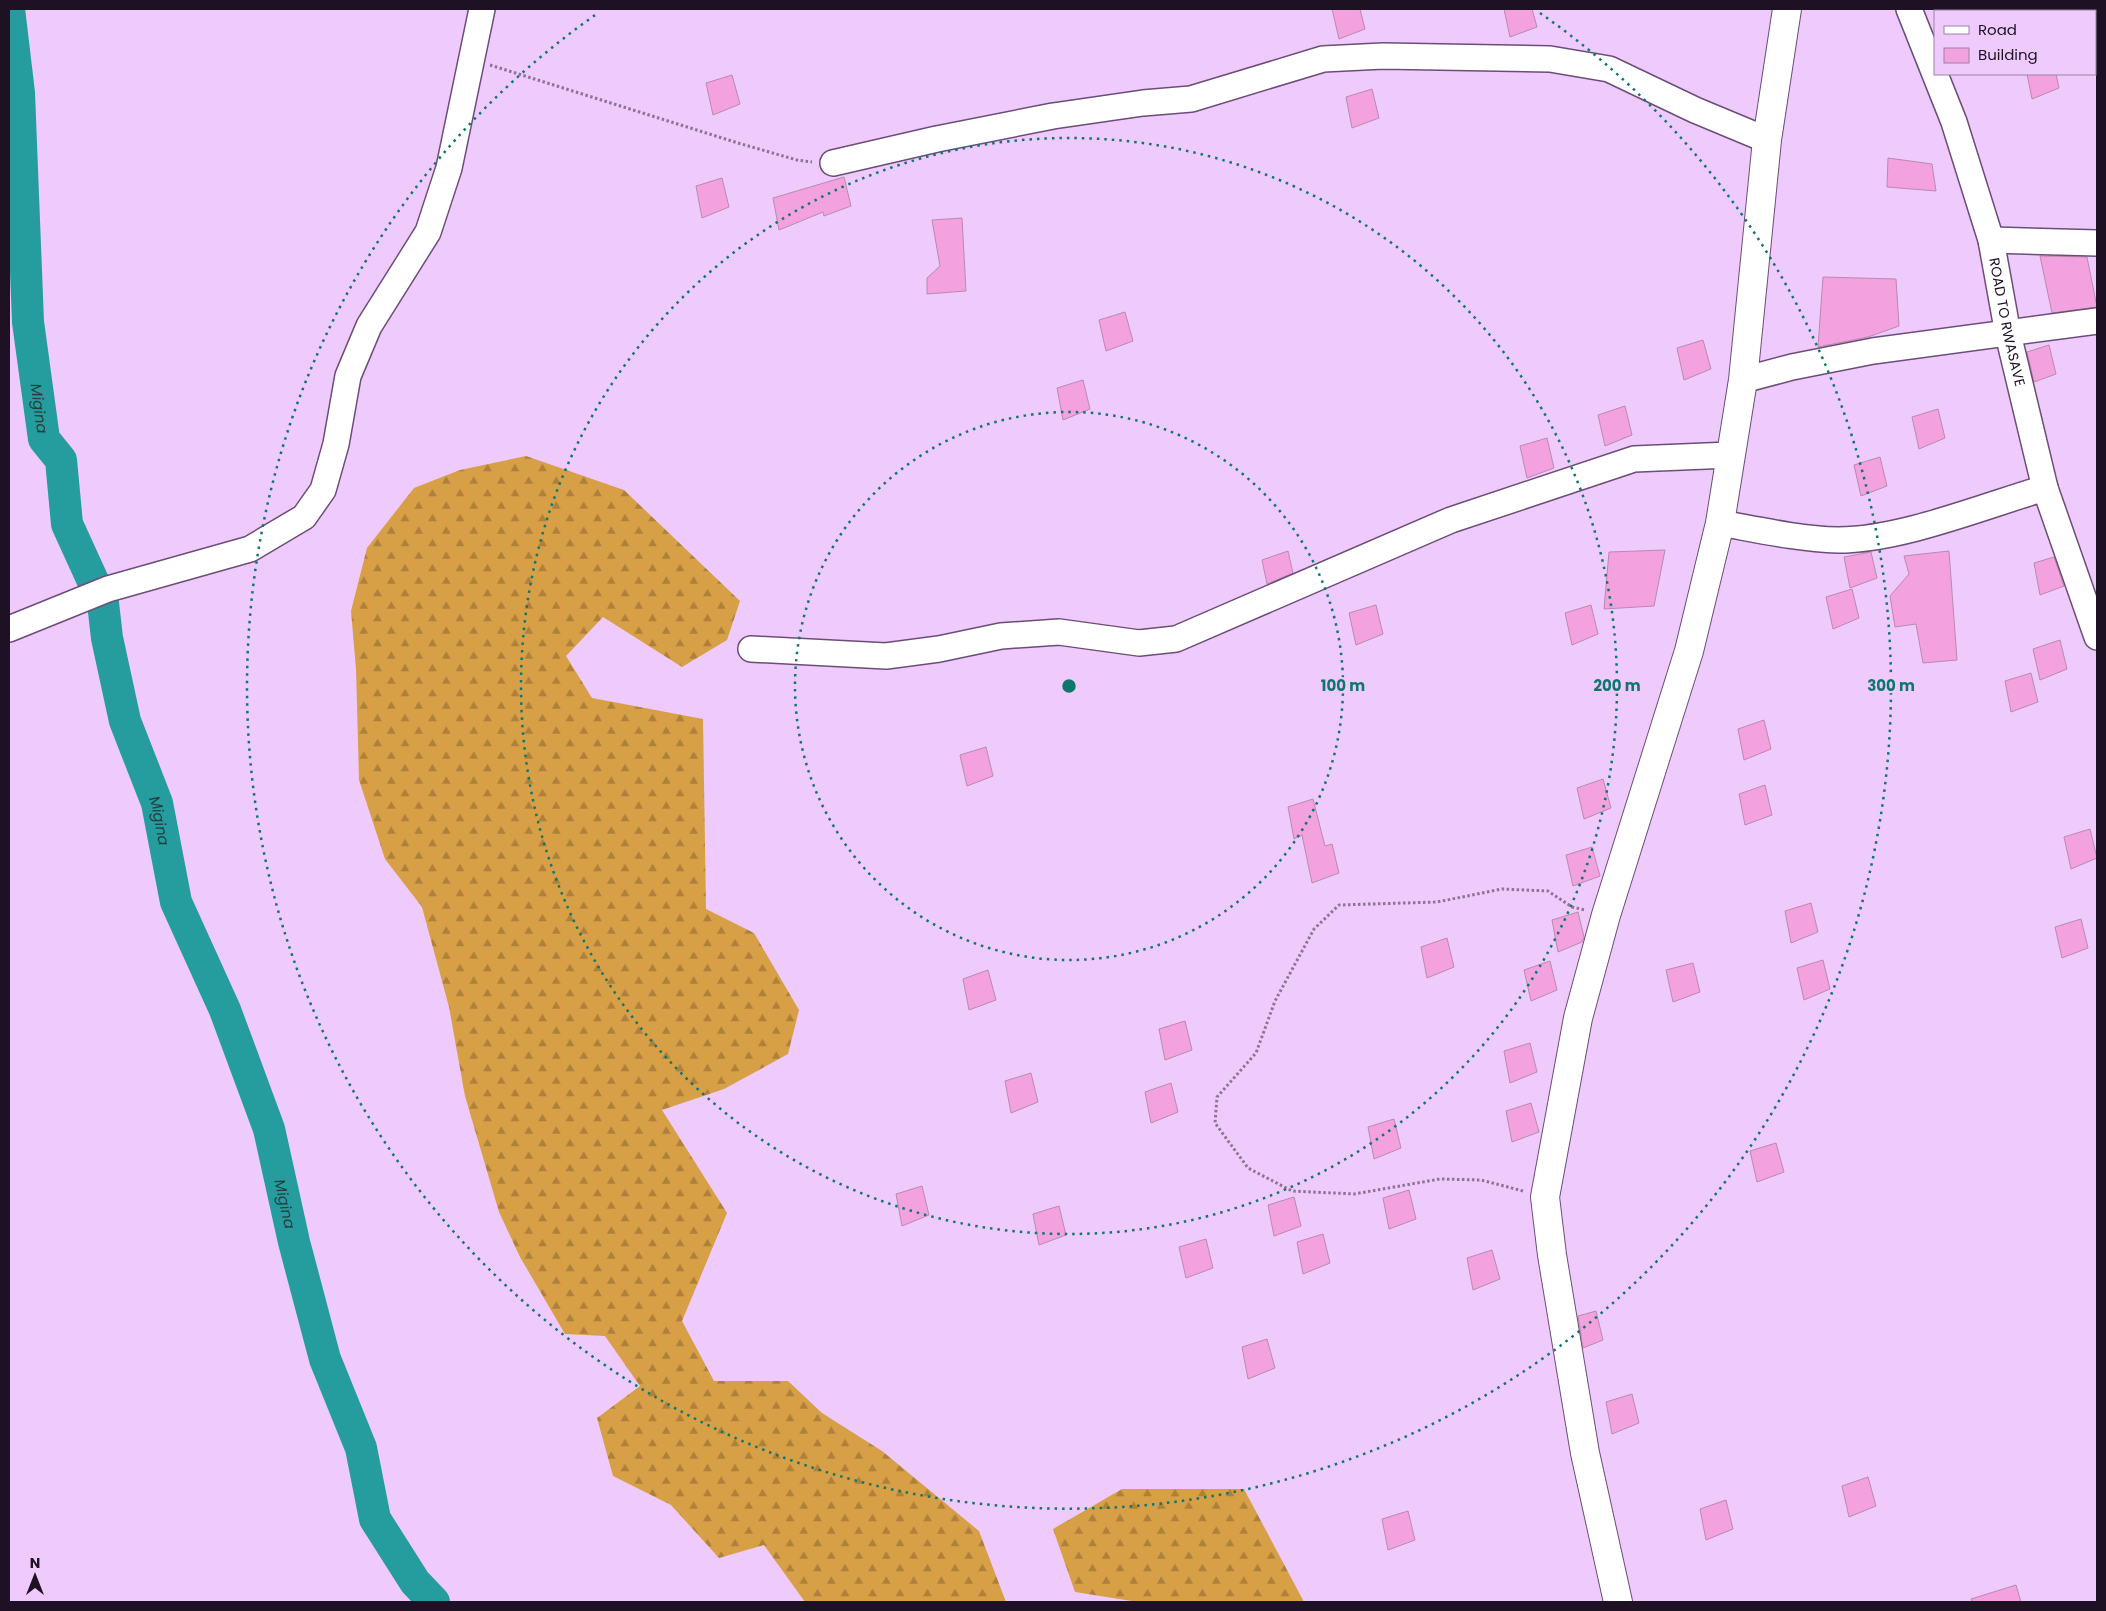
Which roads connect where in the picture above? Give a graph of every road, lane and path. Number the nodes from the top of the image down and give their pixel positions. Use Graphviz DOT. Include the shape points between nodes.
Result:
graph roads {
  1 [pos="482,9"];
  2 [pos="1787,9"];
  3 [pos="1909,9"];
  4 [pos="472,59"];
  5 [pos="1934,72"];
  6 [pos="1935,75"];
  7 [pos="1767,140"];
  8 [pos="832,164"];
  9 [pos="1991,240"];
  10 [pos="2097,243"];
  11 [pos="2097,321"];
  12 [pos="2008,334"];
  13 [pos="1743,380"];
  14 [pos="1730,455"];
  15 [pos="2046,488"];
  16 [pos="1720,523"];
  17 [pos="9,629"];
  18 [pos="2097,637"];
  19 [pos="751,649"];
  20 [pos="1606,915"];
  21 [pos="1546,1197"];
  22 [pos="1618,1602"];
  1 -- 4 [label="street"];
  2 -- 7 [label="main road"];
  3 -- 5 [label="street, ROAD TO RWASAVE"];
  4 -- 8 [label="path" via="797,160"];
  4 -- 17 [label="street" via="448,168 428,232 369,326 348,376 336,444 323,490 304,517 250,549 108,589"];
  6 -- 9 [label="street, ROAD TO RWASAVE" via="1954,122"];
  7 -- 8 [label="street" via="1609,69 1550,59 1384,56 1323,59 1191,99 1053,116"];
  7 -- 13 [label="main road"];
  9 -- 10 [label="street"];
  9 -- 12 [label="street, ROAD TO RWASAVE"];
  11 -- 12 [label="street"];
  12 -- 13 [label="street" via="1873,351"];
  12 -- 15 [label="street, ROAD TO RWASAVE"];
  13 -- 14 [label="main road"];
  14 -- 16 [label="main road"];
  14 -- 19 [label="street" via="1634,459 1552,486 1451,520 1176,639 1139,643 1059,632 1001,636 886,656"];
  15 -- 16 [label="street" via="1884,535 1838,540"];
  15 -- 18 [label="street, ROAD TO RWASAVE"];
  16 -- 20 [label="main road" via="1690,651"];
  20 -- 21 [label="main road" via="1578,1018"];
  20 -- 21 [label="path" via="1572,907 1548,891 1502,889 1437,902 1339,905 1314,929 1275,1001 1256,1053 1218,1097 1215,1123 1248,1168 1292,1191 1354,1194 1440,1178 1481,1180"];
  21 -- 22 [label="main road" via="1552,1254 1585,1452"];
}
